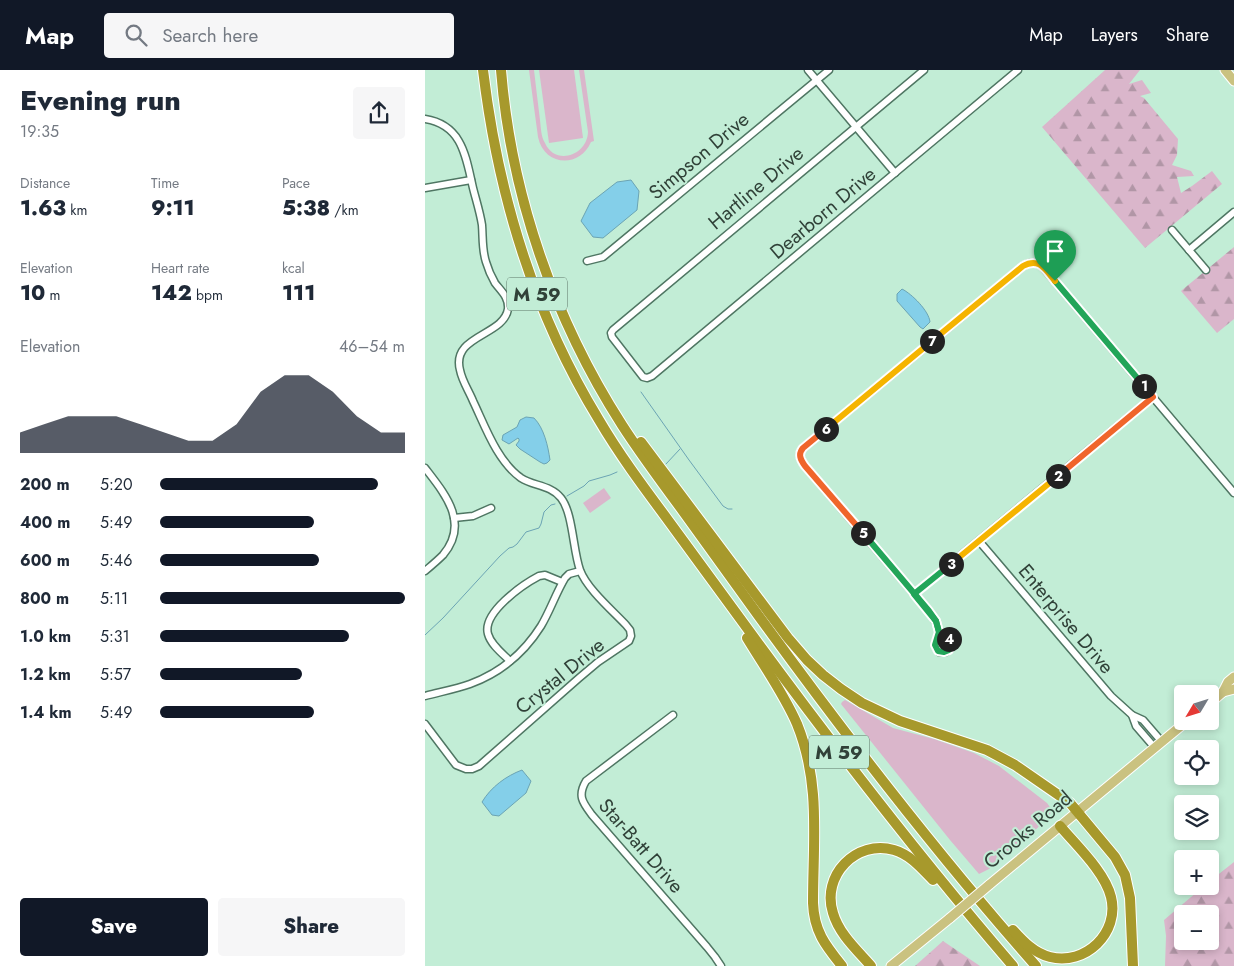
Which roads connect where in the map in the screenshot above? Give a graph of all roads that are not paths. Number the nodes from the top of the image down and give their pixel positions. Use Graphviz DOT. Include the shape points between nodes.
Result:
graph roads {
  1 [pos="483,70"];
  2 [pos="501,70"];
  3 [pos="808,70"];
  4 [pos="829,70"];
  5 [pos="924,70"];
  6 [pos="1018,70"];
  7 [pos="1225,70"];
  8 [pos="817,80"];
  9 [pos="1234,81"];
  10 [pos="425,119"];
  11 [pos="856,126"];
  12 [pos="895,173"];
  13 [pos="471,180"];
  14 [pos="425,188"];
  15 [pos="1234,212"];
  16 [pos="1172,230"];
  17 [pos="1189,250"];
  18 [pos="587,260"];
  19 [pos="1206,270"];
  20 [pos="592,374"];
  21 [pos="647,378"];
  22 [pos="1153,397"];
  23 [pos="425,468"];
  24 [pos="1234,493"];
  25 [pos="491,508"];
  26 [pos="454,518"];
  27 [pos="979,541"];
  28 [pos="425,571"];
  29 [pos="581,571"];
  30 [pos="709,575"];
  31 [pos="562,582"];
  32 [pos="914,594"];
  33 [pos="939,632"];
  34 [pos="510,661"];
  35 [pos="1234,677"];
  36 [pos="1234,689"];
  37 [pos="1223,692"];
  38 [pos="1219,695"];
  39 [pos="425,696"];
  40 [pos="673,715"];
  41 [pos="425,724"];
  42 [pos="1176,730"];
  43 [pos="1159,745"];
  44 [pos="1077,811"];
  45 [pos="1060,826"];
  46 [pos="968,887"];
  47 [pos="976,923"];
  48 [pos="721,966"];
  49 [pos="842,966"];
  50 [pos="871,966"];
  51 [pos="891,966"];
  52 [pos="1013,966"];
  53 [pos="1035,966"];
  54 [pos="1133,966"];
  1 -- 30 [label="highway, M 59" via="493,143 507,205 552,332 578,384 615,445"];
  2 -- 20 [label="highway, M 59" via="513,153 531,226 556,298"];
  3 -- 8 [label="street"];
  4 -- 8 [label="street, Simpson Drive"];
  5 -- 11 [label="street, Hartline Drive"];
  6 -- 12 [label="street, Dearborn Drive"];
  7 -- 9 [label="main road"];
  8 -- 11 [label="street"];
  8 -- 18 [label="street, Simpson Drive" via="603,257"];
  10 -- 13 [label="street" via="443,126 458,140 465,152"];
  11 -- 12 [label="street"];
  11 -- 21 [label="street, Hartline Drive" via="613,330 612,337"];
  12 -- 21 [label="street, Dearborn Drive"];
  13 -- 14 [label="street"];
  13 -- 29 [label="street" via="482,226 485,259 492,278 507,298 508,308 501,322 466,346 460,358 460,371 497,451 506,463 528,482 552,490 564,503"];
  15 -- 17 [label="street"];
  16 -- 17 [label="street"];
  17 -- 19 [label="street"];
  20 -- 44 [label="highway" via="783,631 823,675 881,713 998,755"];
  20 -- 46 [label="highway, M 59" via="650,467 785,652"];
  22 -- 24 [label="street"];
  22 -- 27 [label="street"];
  22 -- 32 [label="street" via="1042,266 1033,262 1023,266 801,451 800,458 805,466"];
  23 -- 26 [label="street" via="449,502"];
  25 -- 26 [label="street" via="473,516"];
  26 -- 28 [label="street" via="449,546"];
  27 -- 32 [label="street"];
  27 -- 43 [label="street, Enterprise Drive" via="1100,684 1132,715 1143,720"];
  29 -- 31 [label="street" via="569,574"];
  29 -- 41 [label="street, Crystal Drive" via="630,630 629,641 598,662 472,769 455,765"];
  30 -- 47 [label="highway, M 59" via="891,820"];
  30 -- 49 [label="highway" via="793,715 802,739 813,795 814,918 825,945"];
  31 -- 34 [label="street" via="541,625 528,644"];
  31 -- 34 [label="street" via="545,576 535,578 505,599 491,618 488,628 491,640"];
  32 -- 33 [label="street" via="936,621"];
  34 -- 39 [label="street" via="484,678"];
  35 -- 37 [label="main road"];
  36 -- 37 [label="main road"];
  37 -- 38 [label="main road"];
  40 -- 48 [label="street, Star-Batt Drive" via="586,781 581,794 592,815"];
  42 -- 43 [label="main road, Crooks Road"];
  43 -- 44 [label="main road, Crooks Road"];
  44 -- 45 [label="main road, Crooks Road"];
  44 -- 54 [label="highway" via="1115,857 1125,875 1130,898"];
  45 -- 46 [label="highway" via="1098,871 1111,895 1109,925 1100,941 1090,950 1067,958 1038,952"];
  45 -- 51 [label="main road, Crooks Road, bridge"];
  46 -- 53 [label="highway, M 59"];
  47 -- 50 [label="highway" via="907,856 884,848 863,851 852,856 839,870 833,880 830,899 837,924"];
  47 -- 52 [label="highway, M 59"];
}
